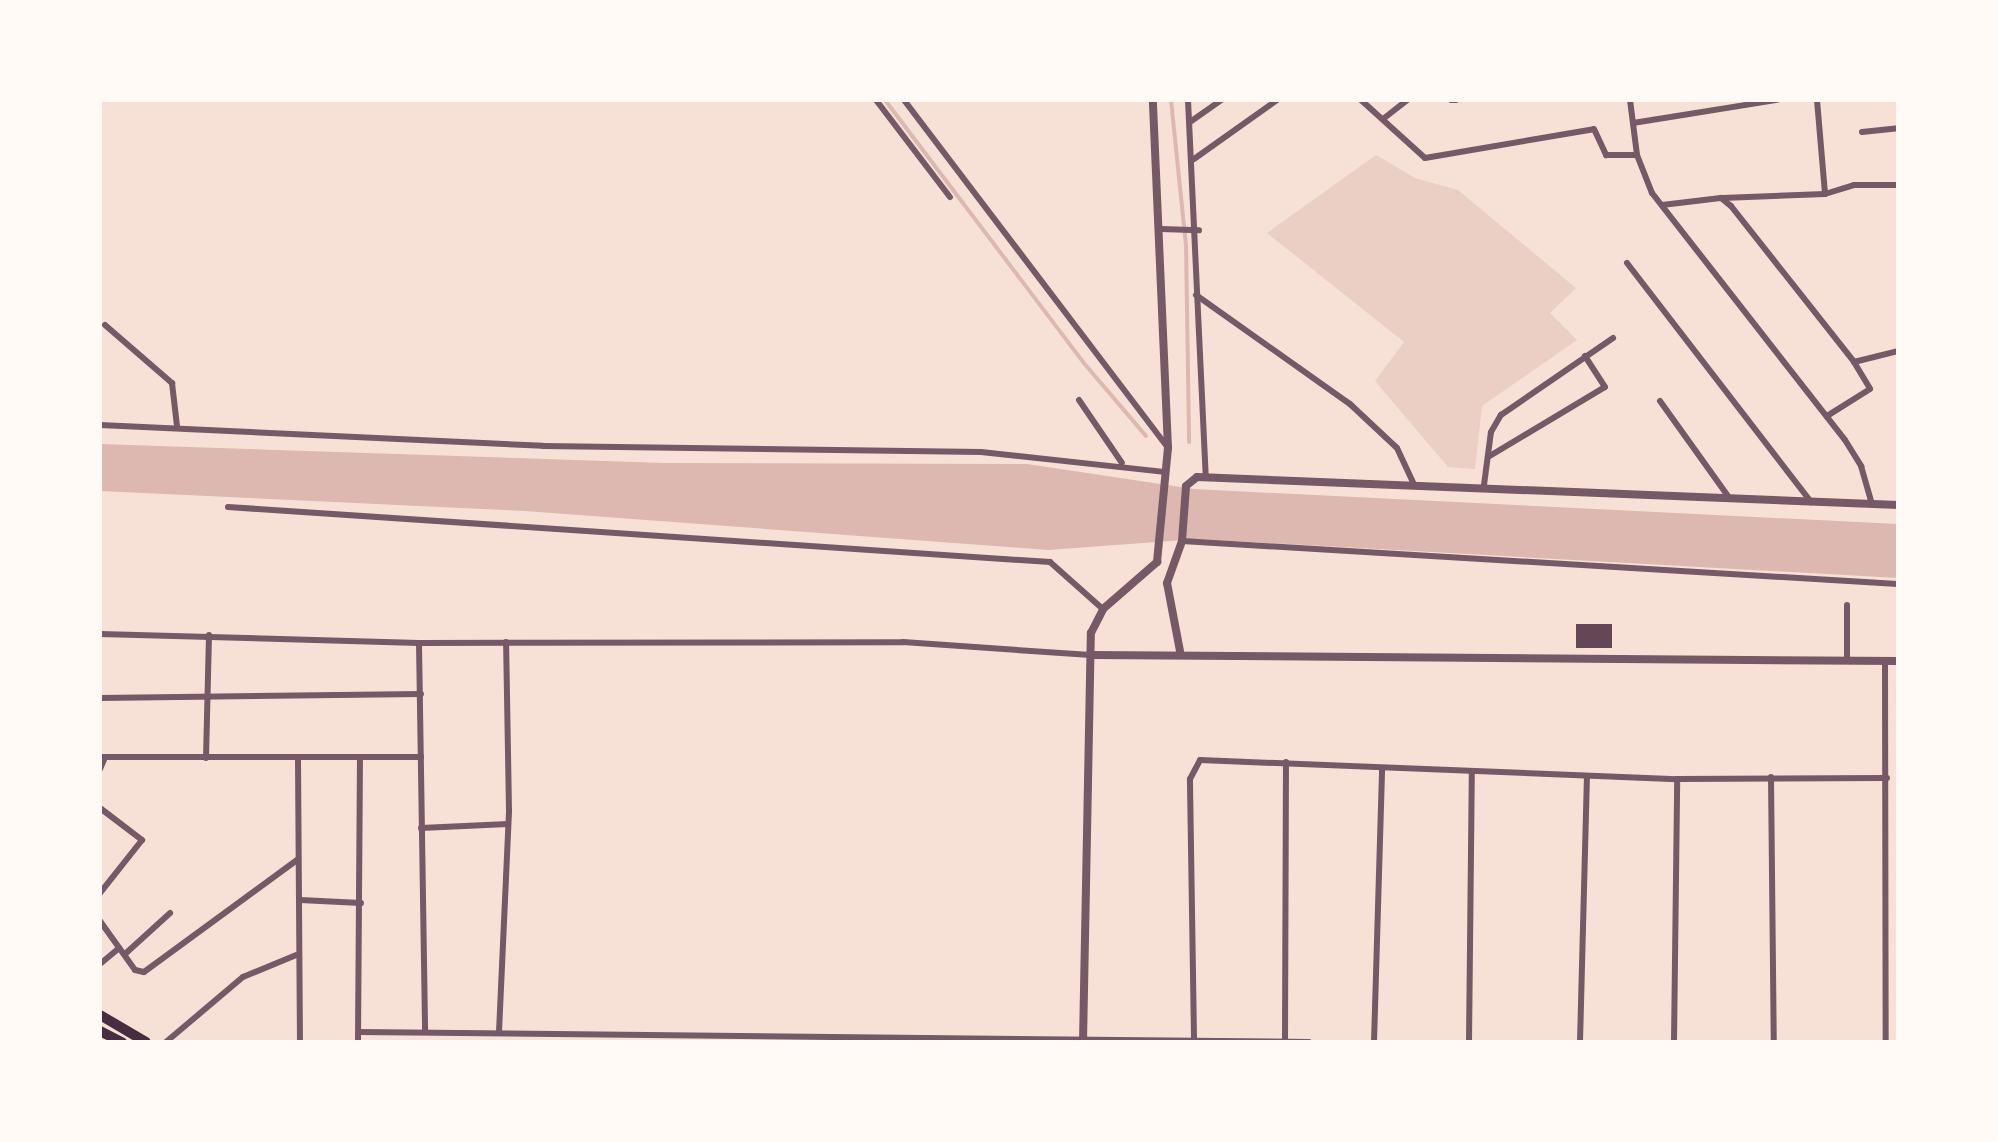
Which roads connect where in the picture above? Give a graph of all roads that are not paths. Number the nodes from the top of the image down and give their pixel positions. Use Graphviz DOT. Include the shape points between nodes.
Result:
graph roads {
  1 [pos="876,100"];
  2 [pos="904,100"];
  3 [pos="1152,100"];
  4 [pos="1188,100"];
  5 [pos="1222,100"];
  6 [pos="1254,100"];
  7 [pos="1276,100"];
  8 [pos="1361,100"];
  9 [pos="1407,100"];
  10 [pos="1630,100"];
  11 [pos="1777,100"];
  12 [pos="1816,100"];
  13 [pos="1261,109"];
  14 [pos="1383,119"];
  15 [pos="1189,122"];
  16 [pos="1633,123"];
  17 [pos="1898,128"];
  18 [pos="1862,132"];
  19 [pos="1637,155"];
  20 [pos="1194,159"];
  21 [pos="1898,185"];
  22 [pos="1825,194"];
  23 [pos="950,196"];
  24 [pos="1721,198"];
  25 [pos="1661,205"];
  26 [pos="1166,229"];
  27 [pos="1196,230"];
  28 [pos="1627,263"];
  29 [pos="1195,294"];
  30 [pos="105,325"];
  31 [pos="1613,338"];
  32 [pos="1898,351"];
  33 [pos="1585,356"];
  34 [pos="1854,362"];
  35 [pos="1080,400"];
  36 [pos="1660,401"];
  37 [pos="1827,416"];
  38 [pos="100,424"];
  39 [pos="176,426"];
  40 [pos="1168,448"];
  41 [pos="1487,457"];
  42 [pos="1123,464"];
  43 [pos="1206,476"];
  44 [pos="1164,477"];
  45 [pos="1414,484"];
  46 [pos="1484,485"];
  47 [pos="1728,496"];
  48 [pos="1811,502"];
  49 [pos="1872,504"];
  50 [pos="1898,504"];
  51 [pos="228,508"];
  52 [pos="1182,541"];
  53 [pos="1898,584"];
  54 [pos="1847,604"];
  55 [pos="1104,609"];
  56 [pos="100,634"];
  57 [pos="209,635"];
  58 [pos="419,642"];
  59 [pos="506,642"];
  60 [pos="1180,651"];
  61 [pos="1091,656"];
  62 [pos="1847,660"];
  63 [pos="1885,660"];
  64 [pos="1898,660"];
  65 [pos="422,694"];
  66 [pos="100,698"];
  67 [pos="207,698"];
  68 [pos="102,757"];
  69 [pos="360,757"];
  70 [pos="421,757"];
  71 [pos="206,758"];
  72 [pos="298,758"];
  73 [pos="1286,762"];
  74 [pos="1382,768"];
  75 [pos="100,769"];
  76 [pos="1472,772"];
  77 [pos="1587,776"];
  78 [pos="1771,777"];
  79 [pos="1887,778"];
  80 [pos="1676,779"];
  81 [pos="100,808"];
  82 [pos="508,824"];
  83 [pos="421,828"];
  84 [pos="297,860"];
  85 [pos="100,893"];
  86 [pos="300,900"];
  87 [pos="361,903"];
  88 [pos="170,913"];
  89 [pos="100,921"];
  90 [pos="122,951"];
  91 [pos="296,955"];
  92 [pos="100,964"];
  93 [pos="100,1015"];
  94 [pos="425,1031"];
  95 [pos="100,1032"];
  96 [pos="359,1032"];
  97 [pos="499,1032"];
  98 [pos="680,1038"];
  99 [pos="1194,1038"];
  100 [pos="884,1039"];
  101 [pos="118,1040"];
  102 [pos="1083,1040"];
  103 [pos="146,1042"];
  104 [pos="166,1042"];
  105 [pos="300,1042"];
  106 [pos="358,1042"];
  107 [pos="1285,1042"];
  108 [pos="1309,1042"];
  109 [pos="1374,1042"];
  110 [pos="1469,1042"];
  111 [pos="1580,1042"];
  112 [pos="1674,1042"];
  113 [pos="1774,1042"];
  114 [pos="1886,1042"];
  1 -- 23 [label="street"];
  2 -- 40 [label="street"];
  3 -- 26 [label="street"];
  4 -- 15 [label="street"];
  5 -- 15 [label="street"];
  6 -- 13 [label="street"];
  7 -- 13 [label="street"];
  8 -- 14 [label="street"];
  9 -- 14 [label="street"];
  10 -- 16 [label="street"];
  11 -- 16 [label="street"];
  12 -- 22 [label="street"];
  13 -- 20 [label="street"];
  14 -- 19 [label="street" via="1412,154 1424,158 1594,128 1606,154"];
  15 -- 20 [label="street"];
  16 -- 19 [label="street"];
  17 -- 18 [label="street"];
  19 -- 25 [label="street"];
  20 -- 27 [label="street"];
  21 -- 22 [label="street" via="1854,185"];
  22 -- 24 [label="street"];
  24 -- 25 [label="street"];
  24 -- 34 [label="street"];
  25 -- 37 [label="street"];
  26 -- 27 [label="street"];
  26 -- 40 [label="street"];
  27 -- 29 [label="street"];
  28 -- 48 [label="street"];
  29 -- 43 [label="street"];
  29 -- 45 [label="street" via="1326,383 1397,448"];
  30 -- 39 [label="street" via="172,383"];
  31 -- 33 [label="street"];
  32 -- 34 [label="street"];
  33 -- 41 [label="street" via="1502,414"];
  33 -- 41 [label="street" via="1605,387"];
  34 -- 37 [label="street" via="1870,389"];
  35 -- 42 [label="street"];
  36 -- 47 [label="street"];
  37 -- 49 [label="street" via="1861,466"];
  38 -- 39 [label="street"];
  39 -- 42 [label="street" via="543,446 982,452"];
  40 -- 44 [label="street"];
  41 -- 46 [label="street"];
  42 -- 44 [label="street"];
  43 -- 45 [label="street"];
  43 -- 52 [label="street" via="1186,486"];
  44 -- 55 [label="street" via="1160,544 1146,577"];
  45 -- 46 [label="street"];
  46 -- 47 [label="street"];
  47 -- 48 [label="street"];
  48 -- 49 [label="street"];
  49 -- 50 [label="street"];
  51 -- 55 [label="street" via="1050,562"];
  52 -- 53 [label="street"];
  52 -- 60 [label="street" via="1167,583"];
  54 -- 62 [label="street"];
  55 -- 61 [label="street" via="1094,620"];
  56 -- 57 [label="street"];
  57 -- 58 [label="street"];
  57 -- 67 [label="street"];
  58 -- 59 [label="street"];
  58 -- 65 [label="street"];
  59 -- 61 [label="street" via="902,642"];
  59 -- 82 [label="street"];
  60 -- 61 [label="street"];
  60 -- 62 [label="street"];
  61 -- 102 [label="street"];
  62 -- 63 [label="street"];
  63 -- 64 [label="street"];
  63 -- 79 [label="street"];
  65 -- 67 [label="street"];
  65 -- 70 [label="street"];
  66 -- 67 [label="street"];
  67 -- 71 [label="street"];
  68 -- 71 [label="street"];
  68 -- 75 [label="street"];
  69 -- 70 [label="street"];
  69 -- 72 [label="street"];
  69 -- 87 [label="street"];
  70 -- 83 [label="street"];
  71 -- 72 [label="street"];
  72 -- 84 [label="street"];
  73 -- 74 [label="street"];
  73 -- 99 [label="street" via="1217,758 1195,764"];
  73 -- 107 [label="street"];
  74 -- 76 [label="street"];
  74 -- 109 [label="street"];
  76 -- 77 [label="street"];
  76 -- 110 [label="street"];
  77 -- 80 [label="street"];
  77 -- 111 [label="street"];
  78 -- 79 [label="street"];
  78 -- 80 [label="street"];
  78 -- 113 [label="street"];
  79 -- 114 [label="street"];
  80 -- 112 [label="street"];
  81 -- 85 [label="street" via="142,840"];
  82 -- 83 [label="street"];
  82 -- 97 [label="street"];
  83 -- 94 [label="street"];
  84 -- 86 [label="street"];
  84 -- 90 [label="street" via="144,972"];
  86 -- 87 [label="street"];
  86 -- 91 [label="street"];
  87 -- 96 [label="street"];
  88 -- 90 [label="street"];
  89 -- 90 [label="street"];
  90 -- 92 [label="street"];
  91 -- 104 [label="street" via="243,976"];
  91 -- 105 [label="street"];
  93 -- 103 [label="main road"];
  94 -- 96 [label="street"];
  94 -- 97 [label="street"];
  95 -- 101 [label="main road"];
  96 -- 106 [label="street"];
  97 -- 98 [label="street"];
  98 -- 100 [label="street"];
  99 -- 102 [label="street"];
  99 -- 107 [label="street"];
  100 -- 102 [label="street"];
  107 -- 108 [label="street"];
}
